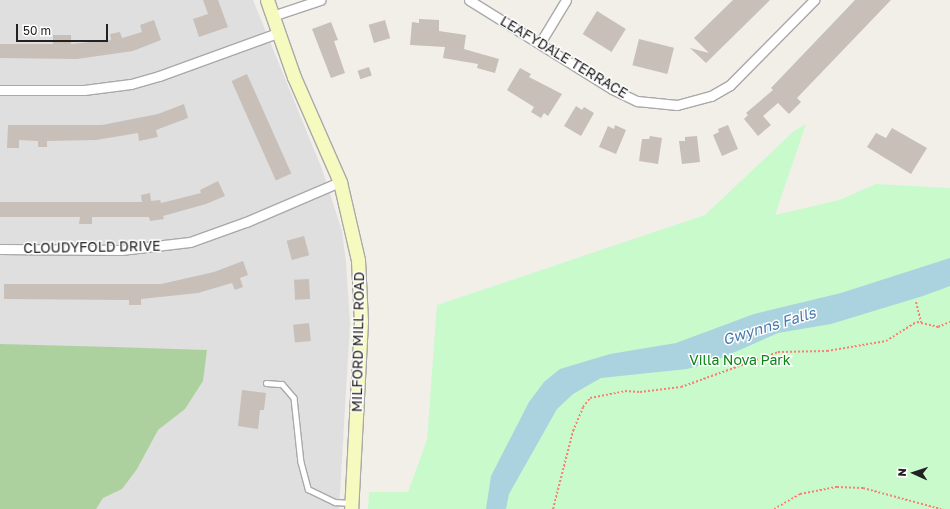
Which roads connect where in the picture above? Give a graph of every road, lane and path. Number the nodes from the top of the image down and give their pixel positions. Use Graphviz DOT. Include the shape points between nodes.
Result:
graph roads {
  1 [pos="267,0"];
  2 [pos="320,0"];
  3 [pos="469,0"];
  4 [pos="566,0"];
  5 [pos="814,0"];
  6 [pos="272,16"];
  7 [pos="277,33"];
  8 [pos="540,42"];
  9 [pos="0,90"];
  10 [pos="340,182"];
  11 [pos="0,249"];
  12 [pos="916,302"];
  13 [pos="921,322"];
  14 [pos="950,322"];
  15 [pos="266,382"];
  16 [pos="352,506"];
  17 [pos="552,509"];
  18 [pos="774,509"];
  19 [pos="941,509"];
  1 -- 6 [label="main road, MILFORD MILL ROAD"];
  2 -- 6 [label="street"];
  3 -- 8 [label="street, LEAFYDALE TERRACE"];
  4 -- 8 [label="street"];
  5 -- 8 [label="street, LEAFYDALE TERRACE" via="730,85 711,96 677,105 638,101 618,92"];
  6 -- 7 [label="main road, MILFORD MILL ROAD"];
  7 -- 9 [label="street" via="131,84 84,90"];
  7 -- 10 [label="main road, MILFORD MILL ROAD"];
  10 -- 11 [label="street, CLOUDYFOLD DRIVE" via="240,225 190,242 121,250"];
  10 -- 16 [label="main road, MILFORD MILL ROAD" via="353,229 361,291"];
  12 -- 13 [label="path"];
  13 -- 14 [label="path" via="938,327"];
  13 -- 17 [label="path" via="886,341 827,351 778,352 681,387 640,392 624,391 590,398 583,407 573,432"];
  15 -- 16 [label="lane" via="282,384 294,398 301,462 308,489 335,502"];
  18 -- 19 [label="path" via="800,494 837,487 884,492"];
}
